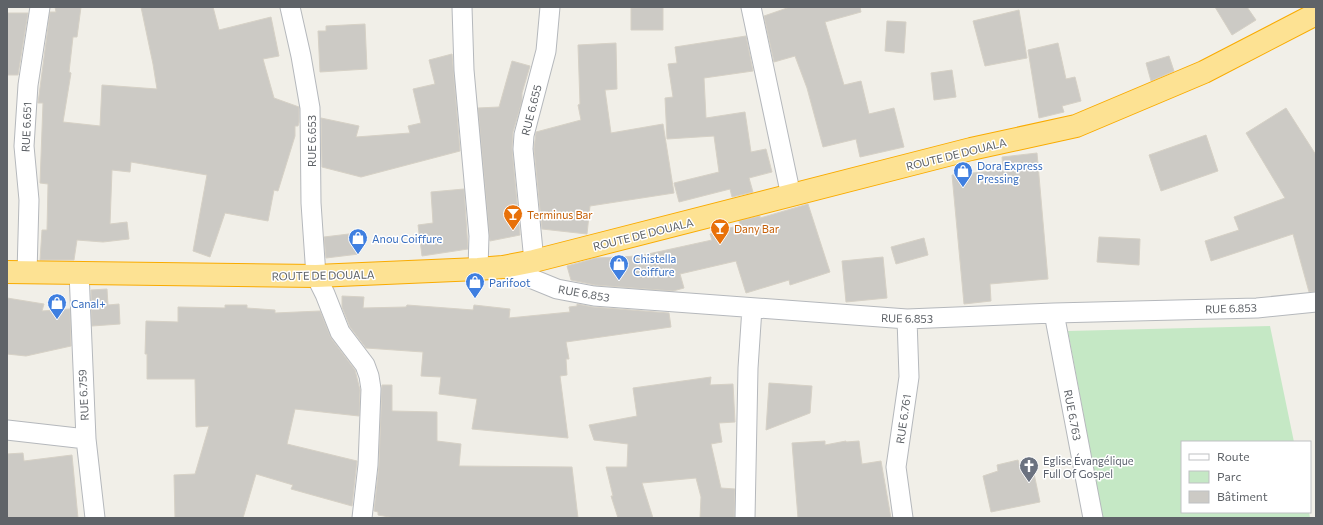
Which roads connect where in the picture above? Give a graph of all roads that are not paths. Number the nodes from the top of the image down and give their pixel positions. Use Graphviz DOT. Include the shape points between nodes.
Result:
graph roads {
  1 [pos="40,7"];
  2 [pos="290,7"];
  3 [pos="462,7"];
  4 [pos="550,7"];
  5 [pos="752,7"];
  6 [pos="1316,14"];
  7 [pos="791,196"];
  8 [pos="534,261"];
  9 [pos="503,267"];
  10 [pos="478,269"];
  11 [pos="17,272"];
  12 [pos="79,272"];
  13 [pos="316,276"];
  14 [pos="1316,302"];
  15 [pos="752,308"];
  16 [pos="1054,313"];
  17 [pos="907,320"];
  18 [pos="7,430"];
  19 [pos="86,439"];
  20 [pos="94,518"];
  21 [pos="362,518"];
  22 [pos="745,518"];
  23 [pos="903,518"];
  24 [pos="1093,518"];
  1 -- 11 [label="street, RUE 6.651" via="28,85 24,146 29,200"];
  2 -- 13 [label="street, RUE 6.653" via="310,108 311,204"];
  3 -- 10 [label="street" via="464,70 479,236"];
  4 -- 8 [label="street, RUE 6.655" via="546,51 524,134 523,149"];
  5 -- 7 [label="street"];
  6 -- 7 [label="highway, ROUTE DE DOUALA" via="1204,72 1076,126 971,149"];
  7 -- 8 [label="highway, ROUTE DE DOUALA"];
  8 -- 9 [label="highway, ROUTE DE DOUALA"];
  9 -- 10 [label="highway, ROUTE DE DOUALA"];
  9 -- 15 [label="street, RUE 6.853" via="558,289 594,296"];
  10 -- 13 [label="highway, ROUTE DE DOUALA"];
  11 -- 12 [label="highway, ROUTE DE DOUALA"];
  12 -- 13 [label="highway, ROUTE DE DOUALA"];
  12 -- 19 [label="street, RUE 6.759"];
  13 -- 21 [label="street" via="340,332 365,365 369,376 371,389 368,465"];
  14 -- 16 [label="street, RUE 6.853" via="1258,308"];
  15 -- 17 [label="street, RUE 6.853"];
  15 -- 22 [label="street"];
  16 -- 17 [label="street, RUE 6.853"];
  16 -- 24 [label="street, RUE 6.763"];
  17 -- 23 [label="street, RUE 6.761" via="909,377 896,467"];
  18 -- 19 [label="street"];
  19 -- 20 [label="street, RUE 6.759"];
}
